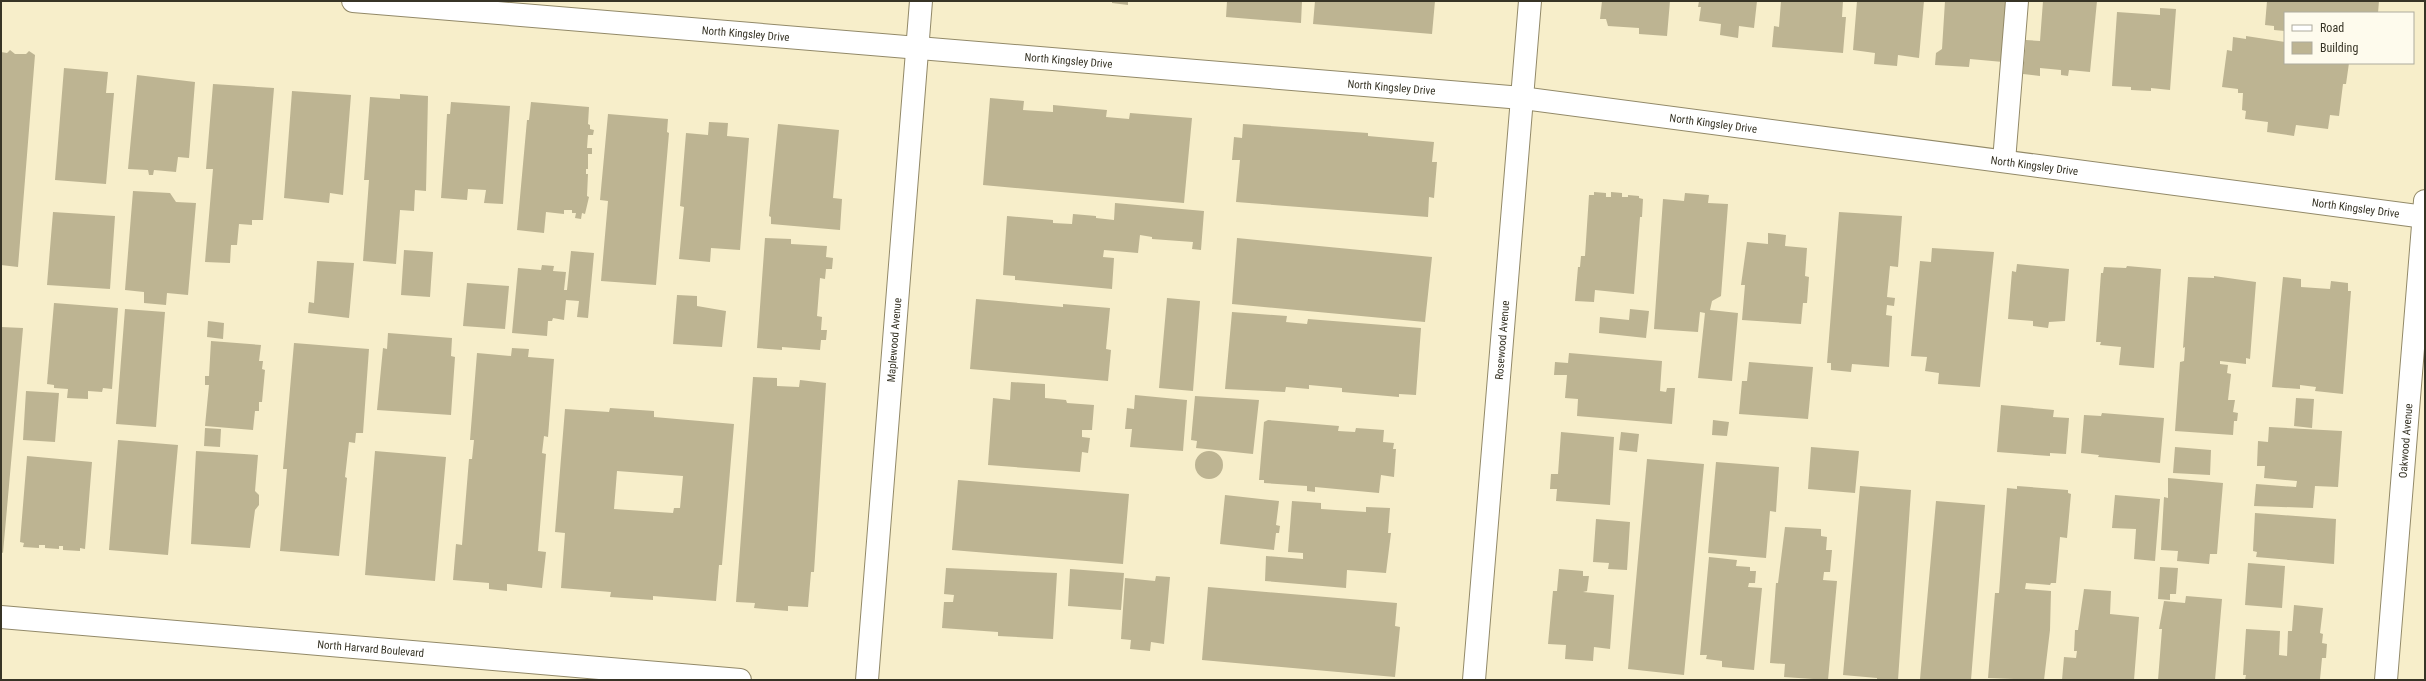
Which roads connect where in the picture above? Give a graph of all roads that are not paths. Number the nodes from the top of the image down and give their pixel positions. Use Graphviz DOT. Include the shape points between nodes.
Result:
graph roads {
  1 [pos="353,1"];
  2 [pos="920,1"];
  3 [pos="1530,1"];
  4 [pos="2017,1"];
  5 [pos="434,4"];
  6 [pos="916,47"];
  7 [pos="1522,98"];
  8 [pos="2004,161"];
  9 [pos="2425,211"];
  10 [pos="1,617"];
  11 [pos="740,680"];
  12 [pos="867,680"];
  13 [pos="1474,680"];
  14 [pos="2386,680"];
  1 -- 5 [label="street, North Kingsley Drive"];
  2 -- 6 [label="street, Maplewood Avenue"];
  3 -- 7 [label="street, Rosewood Avenue"];
  4 -- 8 [label="street"];
  5 -- 6 [label="street, North Kingsley Drive"];
  6 -- 7 [label="street, North Kingsley Drive"];
  6 -- 12 [label="street, Maplewood Avenue"];
  7 -- 8 [label="street, North Kingsley Drive"];
  7 -- 13 [label="street, Rosewood Avenue"];
  8 -- 9 [label="street, North Kingsley Drive"];
  9 -- 14 [label="street, Oakwood Avenue"];
  10 -- 11 [label="street, North Harvard Boulevard"];
}
